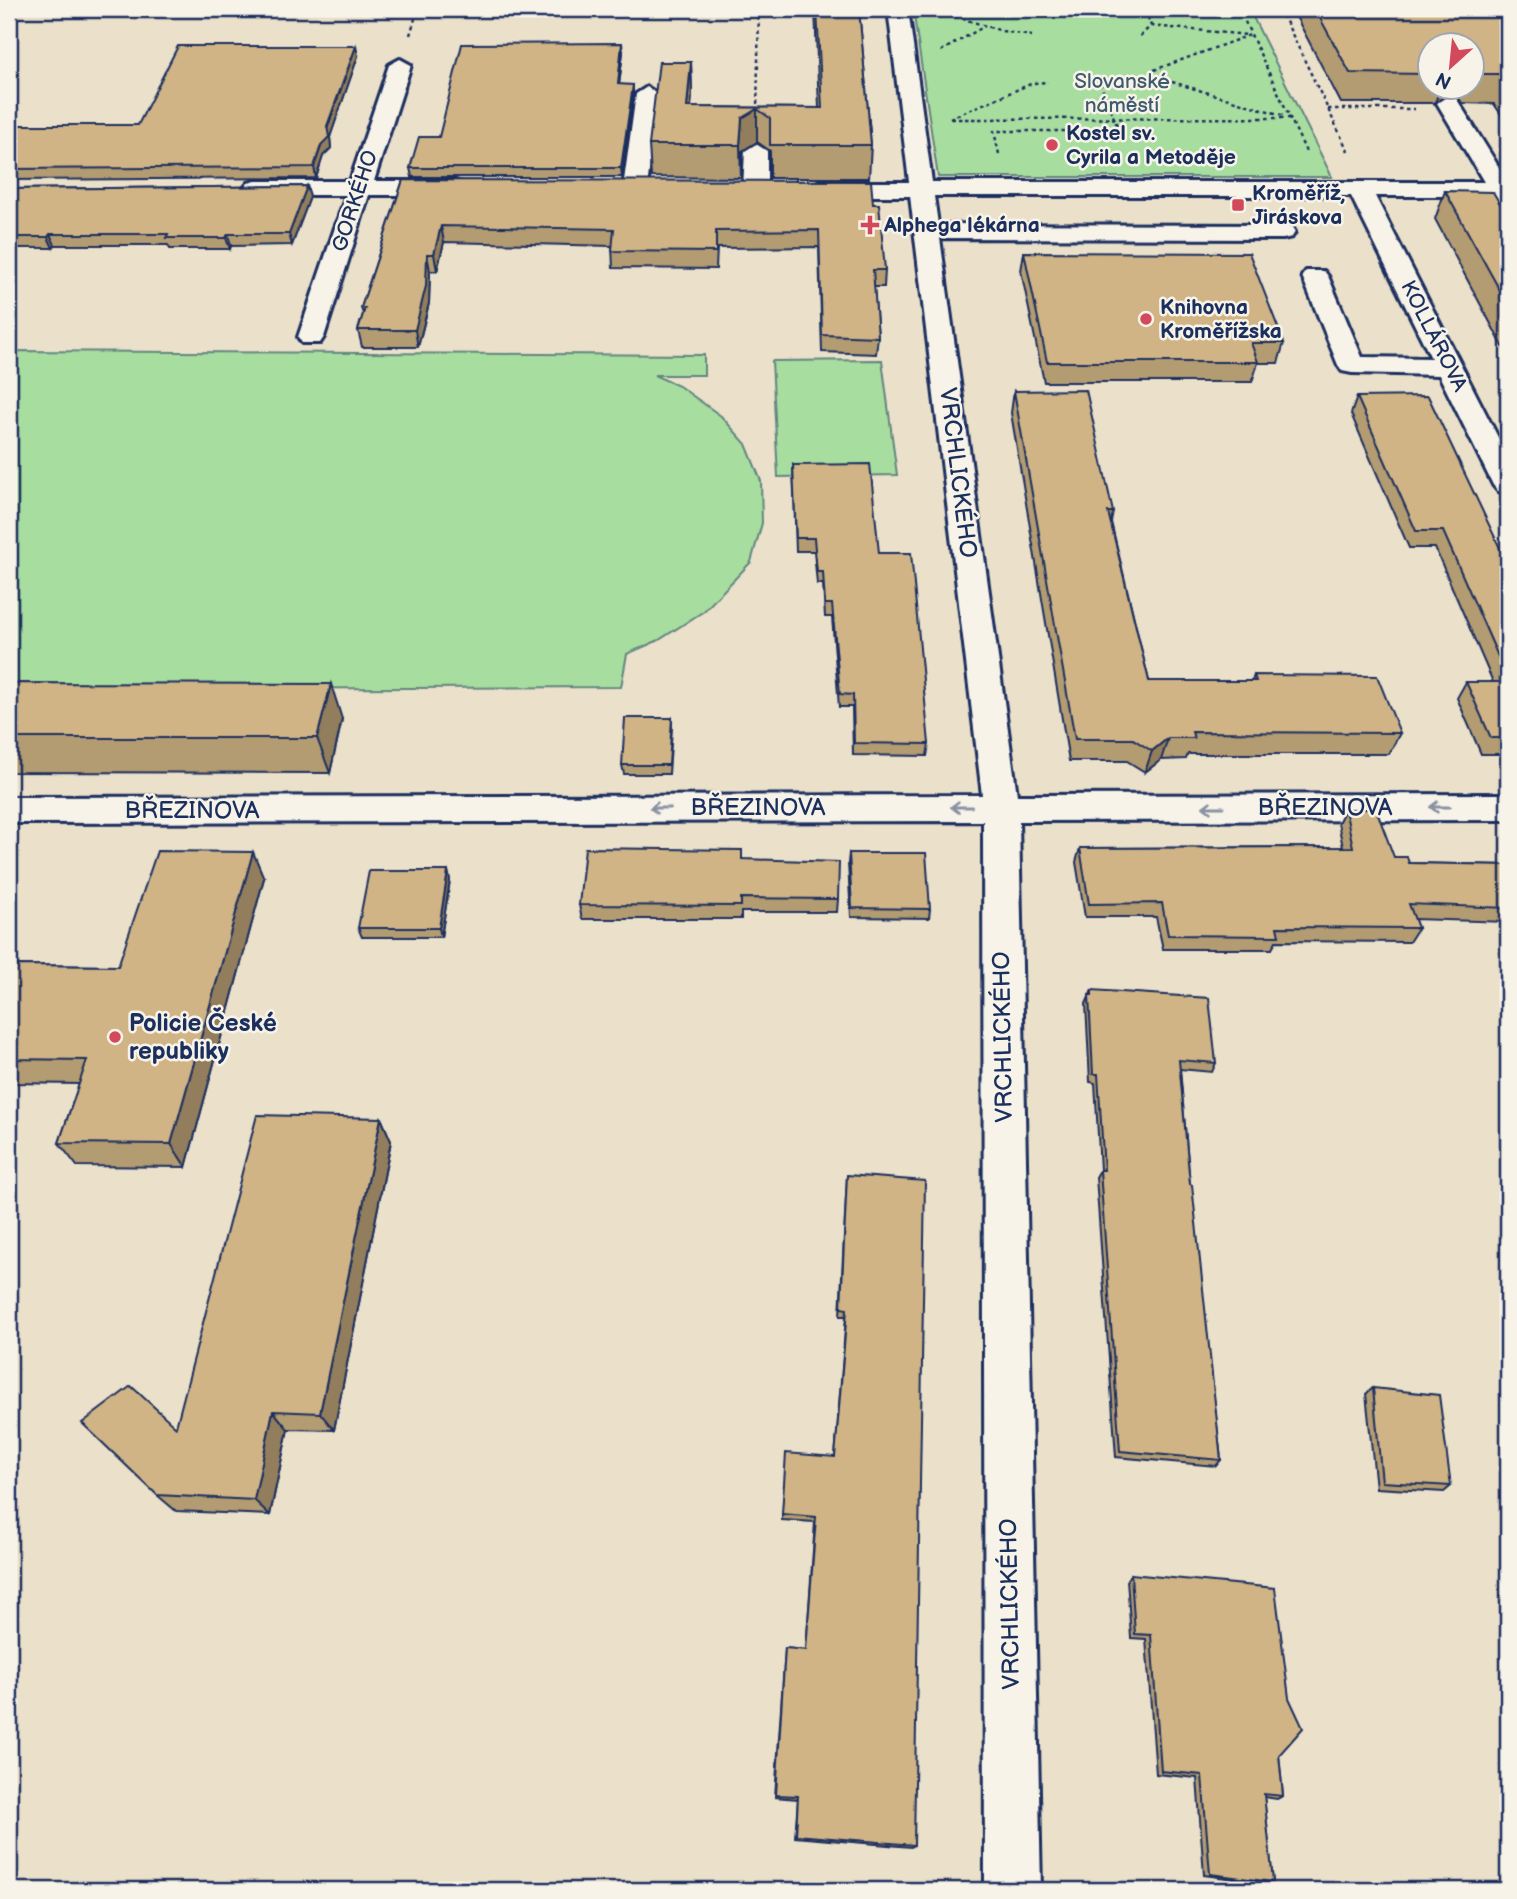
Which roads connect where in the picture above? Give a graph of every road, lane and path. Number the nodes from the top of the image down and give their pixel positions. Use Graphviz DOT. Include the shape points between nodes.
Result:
graph roads {
  1 [pos="759,9"];
  2 [pos="898,9"];
  3 [pos="933,9"];
  4 [pos="1145,9"];
  5 [pos="1238,9"];
  6 [pos="1280,9"];
  7 [pos="986,25"];
  8 [pos="1151,26"];
  9 [pos="1250,35"];
  10 [pos="1032,36"];
  11 [pos="1140,36"];
  12 [pos="934,55"];
  13 [pos="400,65"];
  14 [pos="1154,70"];
  15 [pos="1048,82"];
  16 [pos="1158,82"];
  17 [pos="1100,83"];
  18 [pos="647,94"];
  19 [pos="1448,103"];
  20 [pos="1115,118"];
  21 [pos="1291,118"];
  22 [pos="1118,128"];
  23 [pos="1067,131"];
  24 [pos="756,151"];
  25 [pos="1000,159"];
  26 [pos="1351,159"];
  27 [pos="1310,161"];
  28 [pos="358,187"];
  29 [pos="233,188"];
  30 [pos="483,188"];
  31 [pos="607,188"];
  32 [pos="635,188"];
  33 [pos="661,188"];
  34 [pos="728,188"];
  35 [pos="1359,188"];
  36 [pos="755,189"];
  37 [pos="922,189"];
  38 [pos="1506,194"];
  39 [pos="928,231"];
  40 [pos="1283,232"];
  41 [pos="1315,276"];
  42 [pos="312,337"];
  43 [pos="1450,367"];
  44 [pos="1508,485"];
  45 [pos="1001,807"];
  46 [pos="1508,807"];
  47 [pos="9,810"];
  48 [pos="1013,1890"];
  1 -- 24 [label="path"];
  2 -- 37 [label="street"];
  3 -- 7 [label="path"];
  4 -- 8 [label="path"];
  5 -- 9 [label="path"];
  6 -- 26 [label="path"];
  7 -- 10 [label="path"];
  7 -- 12 [label="path"];
  8 -- 9 [label="path"];
  8 -- 11 [label="path"];
  9 -- 14 [label="path"];
  9 -- 21 [label="path"];
  13 -- 28 [label="street, GORKÉHO"];
  15 -- 20 [label="path" via="1033,83 947,119"];
  16 -- 21 [label="path" via="1172,82"];
  17 -- 20 [label="path"];
  18 -- 32 [label="street"];
  19 -- 38 [label="street"];
  20 -- 21 [label="path"];
  20 -- 22 [label="path"];
  21 -- 27 [label="path"];
  23 -- 25 [label="path" via="994,131"];
  24 -- 36 [label="street"];
  28 -- 29 [label="street"];
  28 -- 30 [label="street"];
  28 -- 42 [label="street, GORKÉHO"];
  31 -- 32 [label="street"];
  32 -- 33 [label="street"];
  34 -- 36 [label="street"];
  35 -- 37 [label="street"];
  35 -- 38 [label="street"];
  35 -- 43 [label="street, KOLLÁROVA"];
  36 -- 37 [label="street"];
  37 -- 39 [label="street, VRCHLICKÉHO"];
  39 -- 40 [label="street"];
  39 -- 45 [label="street, VRCHLICKÉHO"];
  41 -- 43 [label="street" via="1352,365"];
  43 -- 44 [label="street, KOLLÁROVA"];
  46 -- 45 [label="street, BŘEZINOVA, one-way"];
  45 -- 47 [label="street, BŘEZINOVA, one-way"];
  45 -- 48 [label="street, VRCHLICKÉHO"];
}
